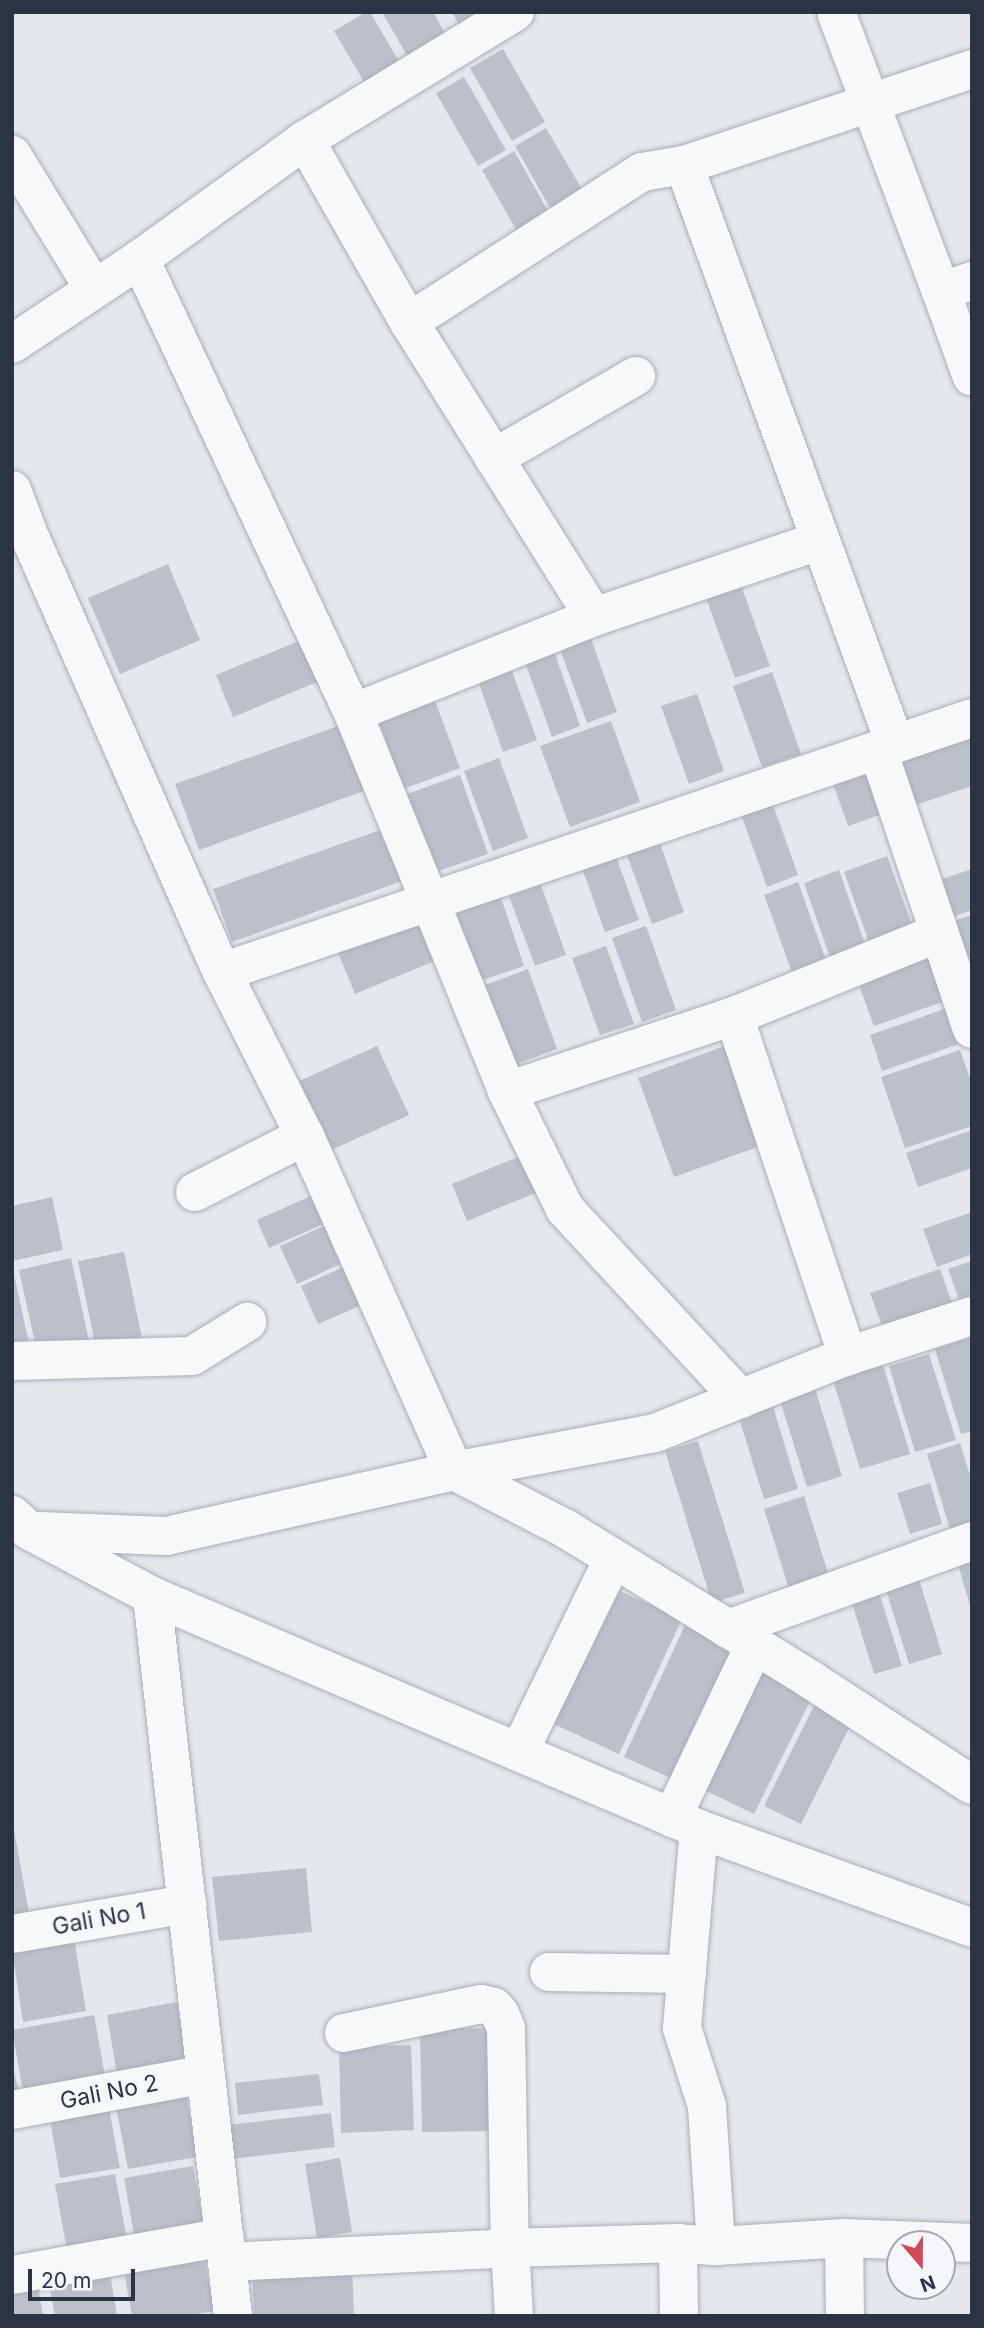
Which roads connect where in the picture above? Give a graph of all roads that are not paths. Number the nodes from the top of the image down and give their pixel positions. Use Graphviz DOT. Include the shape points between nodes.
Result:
graph roads {
  1 [pos="515,12"];
  2 [pos="836,12"];
  3 [pos="972,69"];
  4 [pos="870,103"];
  5 [pos="305,140"];
  6 [pos="12,155"];
  7 [pos="684,165"];
  8 [pos="140,259"];
  9 [pos="956,286"];
  10 [pos="93,287"];
  11 [pos="409,322"];
  12 [pos="12,344"];
  13 [pos="636,376"];
  14 [pos="972,377"];
  15 [pos="494,458"];
  16 [pos="12,490"];
  17 [pos="20,540"];
  18 [pos="819,541"];
  19 [pos="594,617"];
  20 [pos="353,713"];
  21 [pos="972,718"];
  22 [pos="887,747"];
  23 [pos="430,902"];
  24 [pos="938,933"];
  25 [pos="222,972"];
  26 [pos="734,1016"];
  27 [pos="972,1029"];
  28 [pos="507,1091"];
  29 [pos="305,1136"];
  30 [pos="195,1192"];
  31 [pos="972,1317"];
  32 [pos="247,1322"];
  33 [pos="848,1356"];
  34 [pos="12,1361"];
  35 [pos="741,1399"];
  36 [pos="454,1471"];
  37 [pos="21,1523"];
  38 [pos="972,1541"];
  39 [pos="613,1559"];
  40 [pos="152,1596"];
  41 [pos="741,1637"];
  42 [pos="519,1752"];
  43 [pos="962,1768"];
  44 [pos="685,1824"];
  45 [pos="187,1904"];
  46 [pos="972,1928"];
  47 [pos="12,1934"];
  48 [pos="549,1972"];
  49 [pos="687,1974"];
  50 [pos="344,2033"];
  51 [pos="206,2074"];
  52 [pos="12,2110"];
  53 [pos="844,2238"];
  54 [pos="678,2243"];
  55 [pos="972,2243"];
  56 [pos="716,2246"];
  57 [pos="510,2248"];
  58 [pos="226,2250"];
  59 [pos="12,2275"];
  60 [pos="233,2316"];
  61 [pos="514,2316"];
  62 [pos="679,2316"];
  63 [pos="845,2316"];
  1 -- 5 [label="street"];
  2 -- 4 [label="street"];
  3 -- 4 [label="street"];
  4 -- 7 [label="street"];
  4 -- 9 [label="street"];
  5 -- 8 [label="street"];
  5 -- 11 [label="street"];
  6 -- 10 [label="street"];
  7 -- 11 [label="street" via="642,172"];
  7 -- 18 [label="street"];
  8 -- 10 [label="street"];
  8 -- 20 [label="street"];
  9 -- 14 [label="street"];
  10 -- 12 [label="street"];
  11 -- 15 [label="street"];
  13 -- 15 [label="street"];
  15 -- 19 [label="street"];
  16 -- 17 [label="street"];
  17 -- 25 [label="street"];
  18 -- 19 [label="street"];
  18 -- 22 [label="street"];
  19 -- 20 [label="street"];
  20 -- 23 [label="street"];
  21 -- 22 [label="street"];
  22 -- 23 [label="street"];
  22 -- 24 [label="street"];
  23 -- 25 [label="street"];
  23 -- 28 [label="street"];
  24 -- 26 [label="street"];
  24 -- 27 [label="street"];
  25 -- 29 [label="street"];
  26 -- 28 [label="street"];
  26 -- 33 [label="street"];
  28 -- 35 [label="street" via="565,1209"];
  29 -- 30 [label="street"];
  29 -- 36 [label="street"];
  31 -- 33 [label="street"];
  32 -- 34 [label="street" via="192,1356"];
  33 -- 35 [label="street"];
  35 -- 36 [label="street" via="655,1433"];
  36 -- 37 [label="street" via="166,1536"];
  36 -- 39 [label="street"];
  37 -- 40 [label="street"];
  38 -- 41 [label="street"];
  39 -- 41 [label="street"];
  39 -- 42 [label="street"];
  40 -- 42 [label="street"];
  40 -- 45 [label="street"];
  41 -- 43 [label="street"];
  41 -- 44 [label="street"];
  42 -- 44 [label="street"];
  44 -- 46 [label="street"];
  44 -- 49 [label="street"];
  45 -- 47 [label="street, Gali No 1"];
  45 -- 51 [label="street"];
  48 -- 49 [label="street"];
  49 -- 56 [label="street" via="682,2028 707,2106"];
  50 -- 57 [label="street" via="481,2004 500,2014 506,2028"];
  51 -- 52 [label="street, Gali No 2"];
  51 -- 58 [label="street"];
  53 -- 55 [label="street"];
  53 -- 56 [label="street"];
  53 -- 63 [label="street"];
  54 -- 56 [label="street"];
  54 -- 57 [label="street"];
  54 -- 62 [label="street"];
  57 -- 58 [label="street"];
  57 -- 61 [label="street"];
  58 -- 59 [label="street"];
  58 -- 60 [label="street"];
}
